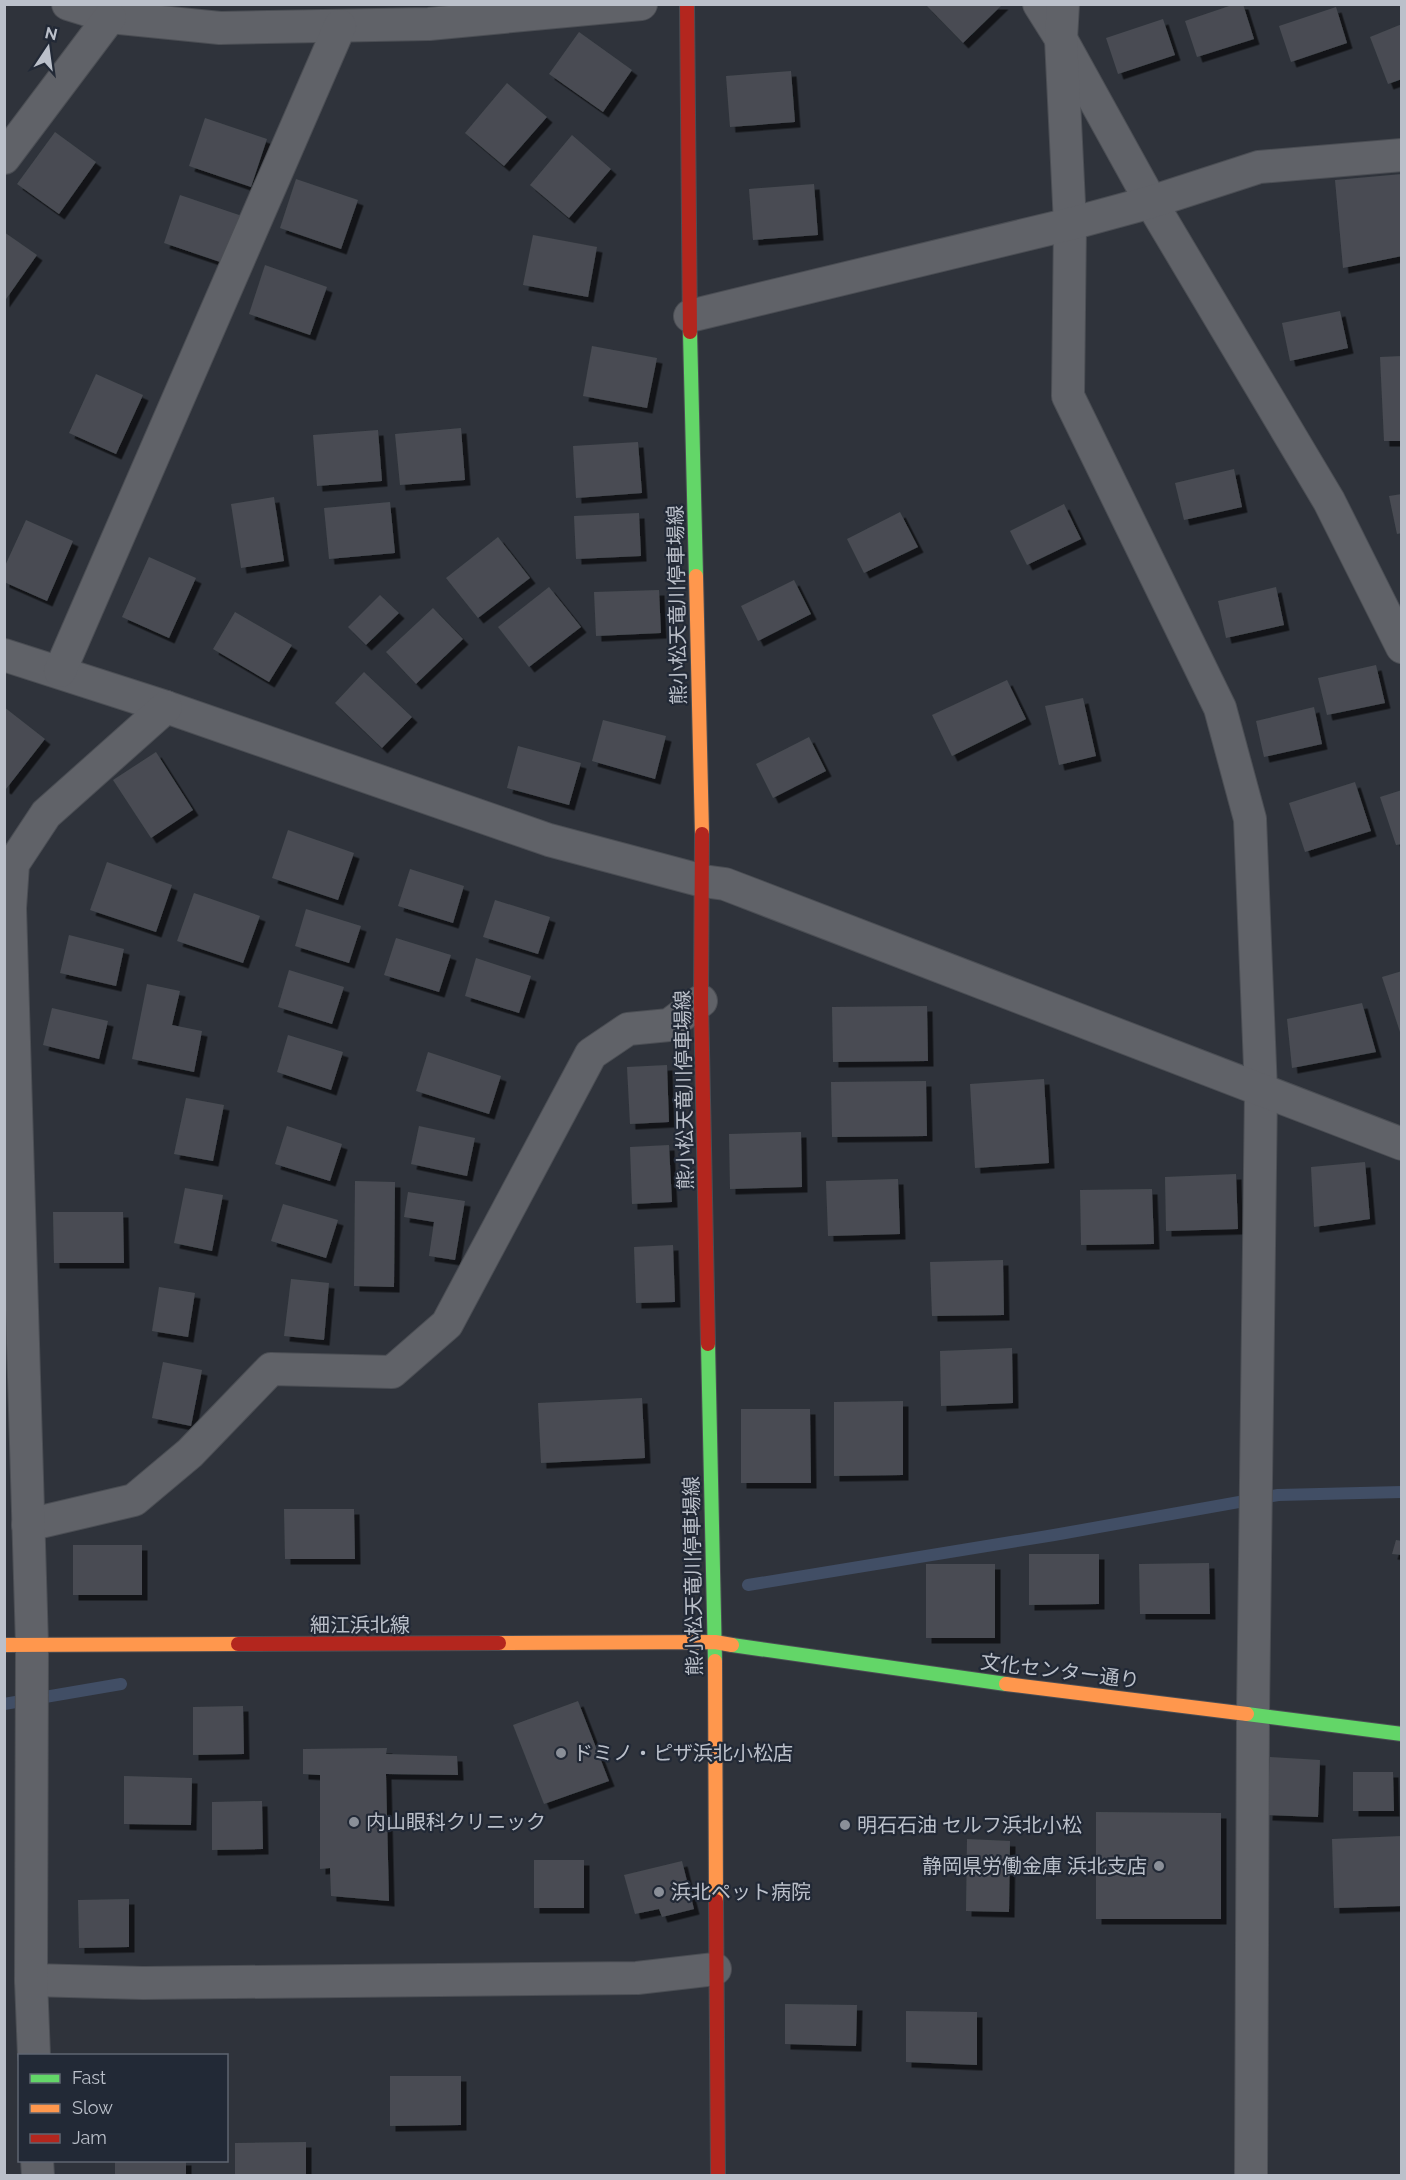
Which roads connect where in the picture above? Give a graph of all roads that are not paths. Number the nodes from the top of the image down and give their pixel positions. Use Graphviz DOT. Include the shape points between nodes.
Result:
graph roads {
  1 [pos="68,4"];
  2 [pos="641,4"];
  3 [pos="687,4"];
  4 [pos="1039,4"];
  5 [pos="1063,4"];
  6 [pos="110,16"];
  7 [pos="340,26"];
  8 [pos="1061,39"];
  9 [pos="1401,155"];
  10 [pos="4,158"];
  11 [pos="1151,202"];
  12 [pos="1070,224"];
  13 [pos="690,316"];
  14 [pos="1401,647"];
  15 [pos="4,655"];
  16 [pos="60,671"];
  17 [pos="166,707"];
  18 [pos="703,881"];
  19 [pos="701,1001"];
  20 [pos="1261,1090"];
  21 [pos="1401,1144"];
  22 [pos="28,1525"];
  23 [pos="715,1642"];
  24 [pos="18,1645"];
  25 [pos="1253,1715"];
  26 [pos="1401,1734"];
  27 [pos="18,1828"];
  28 [pos="715,1969"];
  29 [pos="31,1980"];
  30 [pos="34,2054"];
  31 [pos="717,2175"];
  32 [pos="1251,2175"];
  1 -- 6 [label="street"];
  2 -- 7 [label="street" via="429,24"];
  3 -- 13 [label="main road, 熊小松天竜川停車場線"];
  4 -- 8 [label="street"];
  5 -- 8 [label="street"];
  6 -- 7 [label="street" via="220,28"];
  6 -- 10 [label="street"];
  7 -- 16 [label="street"];
  8 -- 11 [label="street"];
  8 -- 12 [label="street"];
  9 -- 11 [label="street" via="1259,167"];
  11 -- 12 [label="street"];
  11 -- 14 [label="street" via="1329,501"];
  12 -- 13 [label="street"];
  12 -- 20 [label="street" via="1068,396 1220,708 1250,819"];
  13 -- 18 [label="main road, 熊小松天竜川停車場線"];
  15 -- 16 [label="street"];
  16 -- 17 [label="street"];
  17 -- 18 [label="street" via="549,840"];
  17 -- 22 [label="street" via="46,814 12,864 10,908"];
  18 -- 19 [label="main road, 熊小松天竜川停車場線"];
  18 -- 20 [label="street" via="725,884"];
  19 -- 22 [label="street" via="669,1025 628,1029 591,1054 447,1324 392,1372 271,1370 190,1453 134,1500"];
  19 -- 23 [label="main road, 熊小松天竜川停車場線"];
  20 -- 21 [label="street"];
  20 -- 25 [label="street"];
  22 -- 24 [label="street"];
  23 -- 24 [label="main road, 細江浜北線"];
  23 -- 25 [label="main road, 文化センター通り" via="965,1679"];
  23 -- 28 [label="main road, 熊小松天竜川停車場線"];
  24 -- 27 [label="street" via="30,1678 31,1714"];
  25 -- 26 [label="main road, 文化センター通り"];
  25 -- 32 [label="street"];
  27 -- 29 [label="street"];
  28 -- 29 [label="street" via="637,1978 155,1983"];
  28 -- 31 [label="main road, 熊小松天竜川停車場線"];
  29 -- 30 [label="street"];
}
